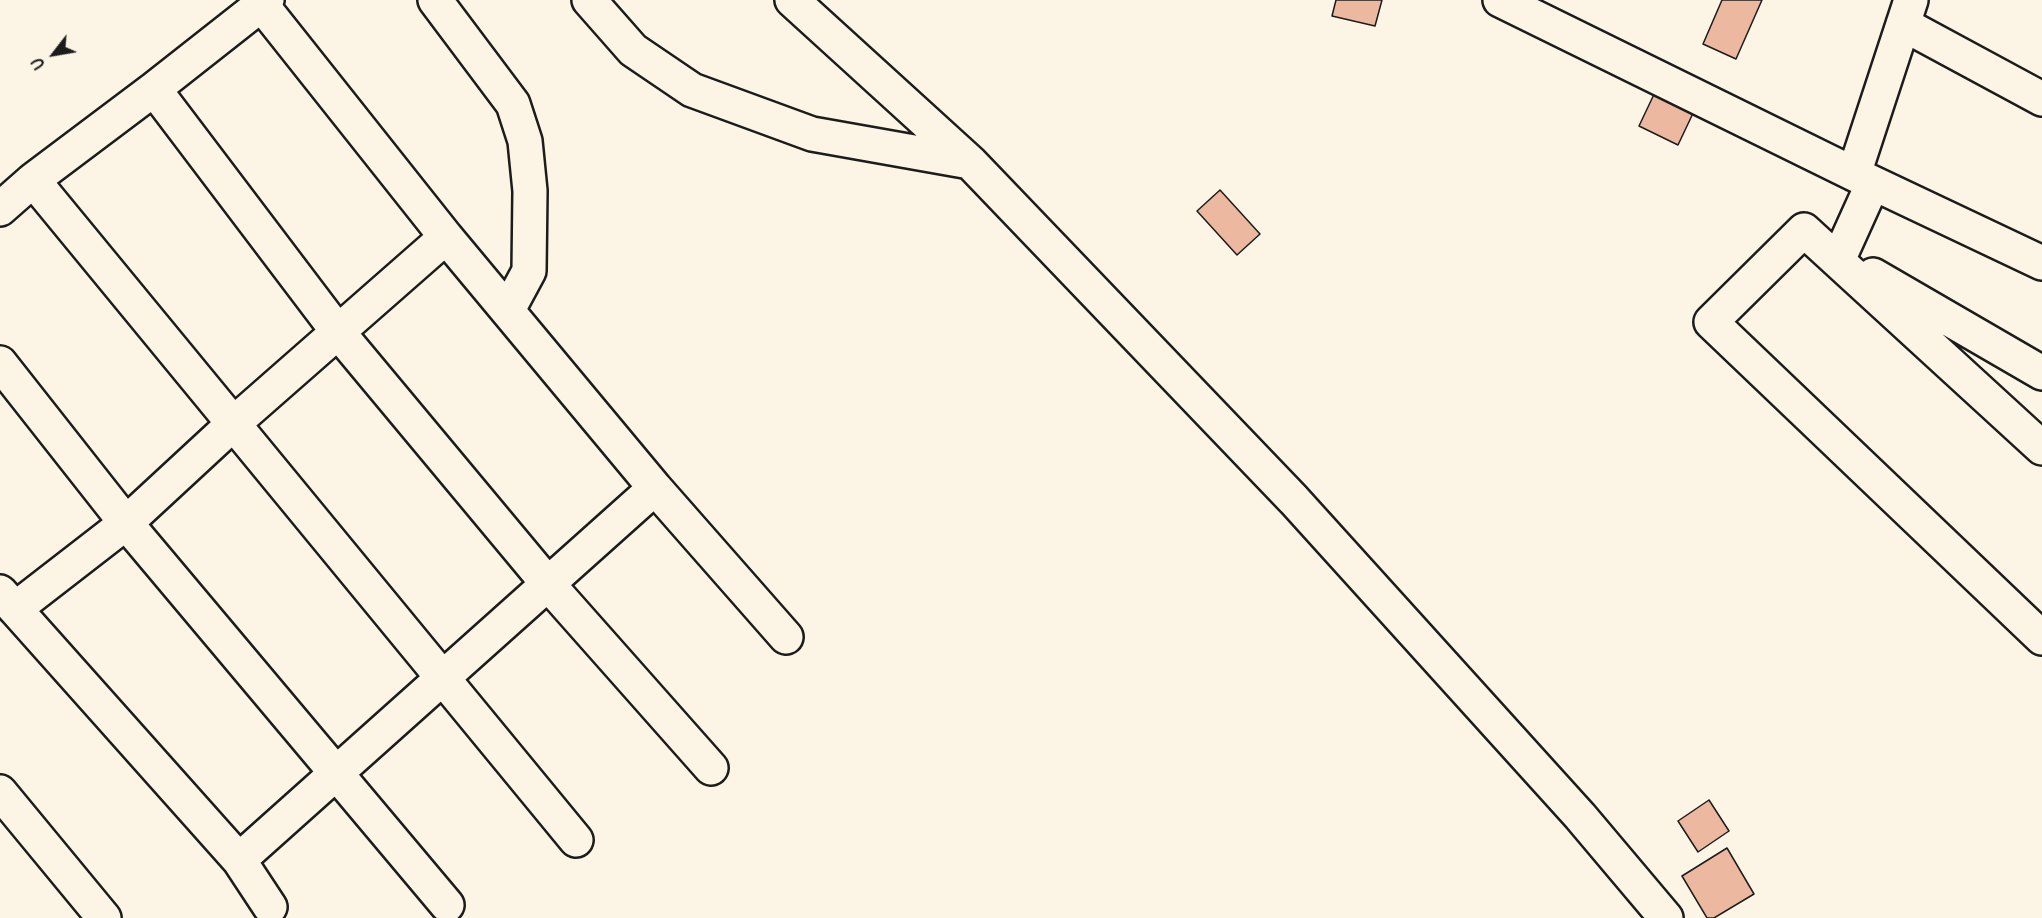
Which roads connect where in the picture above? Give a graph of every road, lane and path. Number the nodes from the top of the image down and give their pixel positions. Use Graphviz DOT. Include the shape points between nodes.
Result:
graph roads {
  1 [pos="435,0"];
  2 [pos="589,0"];
  3 [pos="792,0"];
  4 [pos="1500,0"];
  5 [pos="264,2"];
  6 [pos="1907,12"];
  7 [pos="154,89"];
  8 [pos="2042,99"];
  9 [pos="970,162"];
  10 [pos="1864,179"];
  11 [pos="33,180"];
  12 [pos="0,209"];
  13 [pos="1804,230"];
  14 [pos="446,237"];
  15 [pos="1840,256"];
  16 [pos="2042,263"];
  17 [pos="508,310"];
  18 [pos="338,332"];
  19 [pos="0,363"];
  20 [pos="2042,373"];
  21 [pos="232,424"];
  22 [pos="2042,448"];
  23 [pos="655,488"];
  24 [pos="126,523"];
  25 [pos="548,584"];
  26 [pos="7,600"];
  27 [pos="786,637"];
  28 [pos="2042,638"];
  29 [pos="441,678"];
  30 [pos="711,768"];
  31 [pos="338,772"];
  32 [pos="0,792"];
  33 [pos="576,840"];
  34 [pos="239,860"];
  35 [pos="447,905"];
  36 [pos="270,907"];
  37 [pos="104,918"];
  38 [pos="1666,918"];
  1 -- 17 [label="street" via="513,104 525,141 530,191 528,271"];
  2 -- 9 [label="street" via="633,50 692,90 812,134"];
  3 -- 9 [label="street"];
  4 -- 10 [label="street"];
  5 -- 7 [label="street"];
  5 -- 14 [label="street"];
  6 -- 8 [label="street"];
  6 -- 10 [label="street"];
  7 -- 11 [label="street"];
  7 -- 18 [label="street"];
  9 -- 38 [label="street" via="1294,500 1580,816"];
  10 -- 15 [label="street"];
  10 -- 16 [label="street"];
  11 -- 12 [label="street"];
  11 -- 21 [label="street"];
  13 -- 15 [label="street"];
  13 -- 22 [label="street"];
  13 -- 28 [label="street" via="1711,322"];
  14 -- 17 [label="street"];
  14 -- 18 [label="street"];
  15 -- 20 [label="street"];
  17 -- 23 [label="street"];
  18 -- 21 [label="street"];
  18 -- 25 [label="street"];
  19 -- 24 [label="street"];
  21 -- 24 [label="street"];
  21 -- 29 [label="street"];
  23 -- 25 [label="street"];
  23 -- 27 [label="street"];
  24 -- 26 [label="street"];
  24 -- 31 [label="street"];
  25 -- 29 [label="street"];
  25 -- 30 [label="street"];
  26 -- 34 [label="street"];
  29 -- 31 [label="street"];
  29 -- 33 [label="street"];
  31 -- 34 [label="street"];
  31 -- 35 [label="street"];
  32 -- 37 [label="street"];
  34 -- 36 [label="street"];
}
